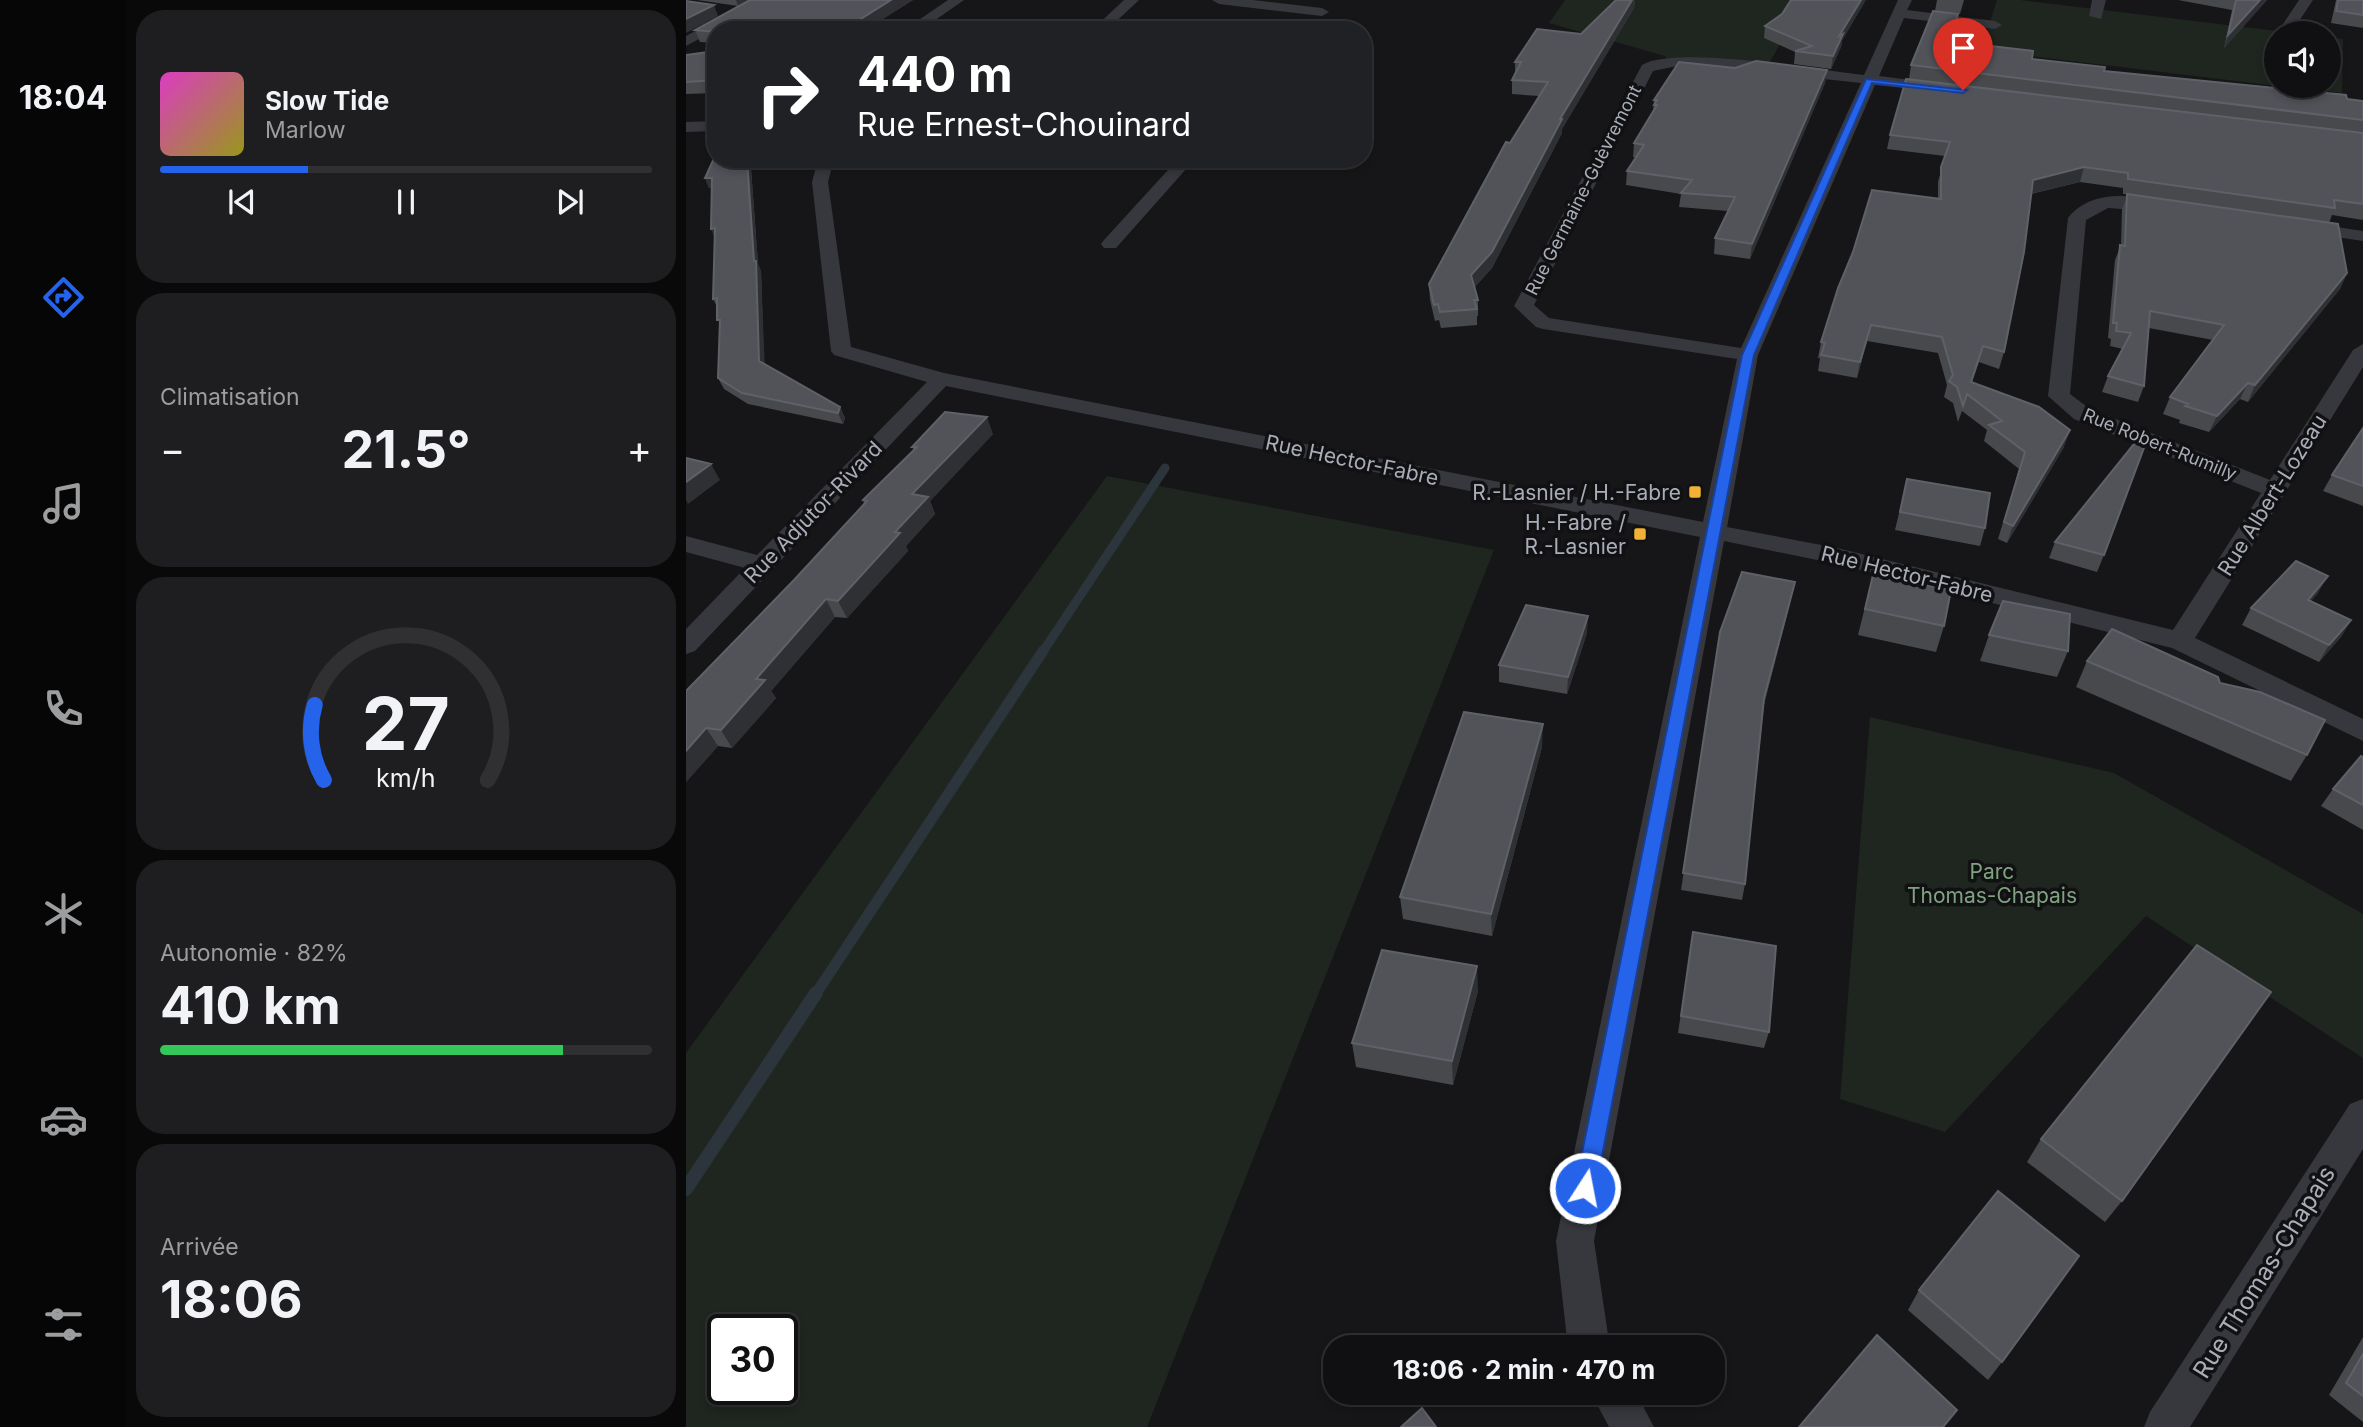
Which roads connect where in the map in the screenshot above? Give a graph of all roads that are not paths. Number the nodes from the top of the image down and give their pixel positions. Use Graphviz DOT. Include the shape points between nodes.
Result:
graph roads {
  1 [pos="765,0"];
  2 [pos="957,0"];
  3 [pos="1132,0"];
  4 [pos="1219,0"];
  5 [pos="1331,0"];
  6 [pos="2099,0"];
  7 [pos="2306,0"];
  8 [pos="1902,7"];
  9 [pos="720,10"];
  10 [pos="1322,12"];
  11 [pos="742,13"];
  12 [pos="2096,16"];
  13 [pos="727,21"];
  14 [pos="925,21"];
  15 [pos="1109,21"];
  16 [pos="1314,21"];
  17 [pos="2292,21"];
  18 [pos="1995,25"];
  19 [pos="707,31"];
  20 [pos="686,42"];
  21 [pos="1869,80"];
  22 [pos="1961,90"];
  23 [pos="707,126"];
  24 [pos="686,127"];
  25 [pos="824,168"];
  26 [pos="1179,168"];
  27 [pos="2178,209"];
  28 [pos="2284,225"];
  29 [pos="2363,236"];
  30 [pos="1110,244"];
  31 [pos="2363,349"];
  32 [pos="1748,355"];
  33 [pos="941,379"];
  34 [pos="2275,490"];
  35 [pos="1714,532"];
  36 [pos="686,544"];
  37 [pos="763,565"];
  38 [pos="2180,641"];
  39 [pos="686,645"];
  40 [pos="2363,731"];
  41 [pos="2363,1116"];
  42 [pos="1584,1335"];
  43 [pos="1619,1405"];
  44 [pos="1633,1427"];
  45 [pos="2165,1427"];
  1 -- 11 [label="street"];
  2 -- 14 [label="street"];
  3 -- 15 [label="street"];
  4 -- 10 [label="street"];
  5 -- 10 [label="street"];
  6 -- 12 [label="street"];
  7 -- 17 [label="street"];
  8 -- 18 [label="street"];
  8 -- 21 [label="street"];
  9 -- 11 [label="street"];
  10 -- 16 [label="street"];
  11 -- 13 [label="street"];
  19 -- 20 [label="street"];
  21 -- 22 [label="street"];
  21 -- 32 [label="street"];
  21 -- 32 [label="street, Rue Germaine-Guèvremont" via="1687,60 1647,68 1524,306 1543,323"];
  23 -- 24 [label="street"];
  25 -- 33 [label="street, Rue Hector-Fabre" via="820,182 841,351"];
  26 -- 30 [label="street"];
  27 -- 34 [label="street, Rue Robert-Rumilly" via="2125,201 2091,205 2077,218 2059,396 2082,415"];
  28 -- 29 [label="street"];
  31 -- 34 [label="street, Rue Albert-Lozeau"];
  32 -- 35 [label="street"];
  33 -- 35 [label="street, Rue Hector-Fabre"];
  33 -- 37 [label="street, Rue Adjutor-Rivard"];
  34 -- 38 [label="street, Rue Albert-Lozeau"];
  35 -- 38 [label="street, Rue Hector-Fabre" via="1837,556"];
  35 -- 42 [label="street" via="1575,1241"];
  36 -- 37 [label="street"];
  37 -- 39 [label="street, Rue Adjutor-Rivard"];
  38 -- 40 [label="street, Rue Hector-Fabre"];
  41 -- 45 [label="street, Rue Thomas-Chapais"];
  43 -- 44 [label="street"];
}
